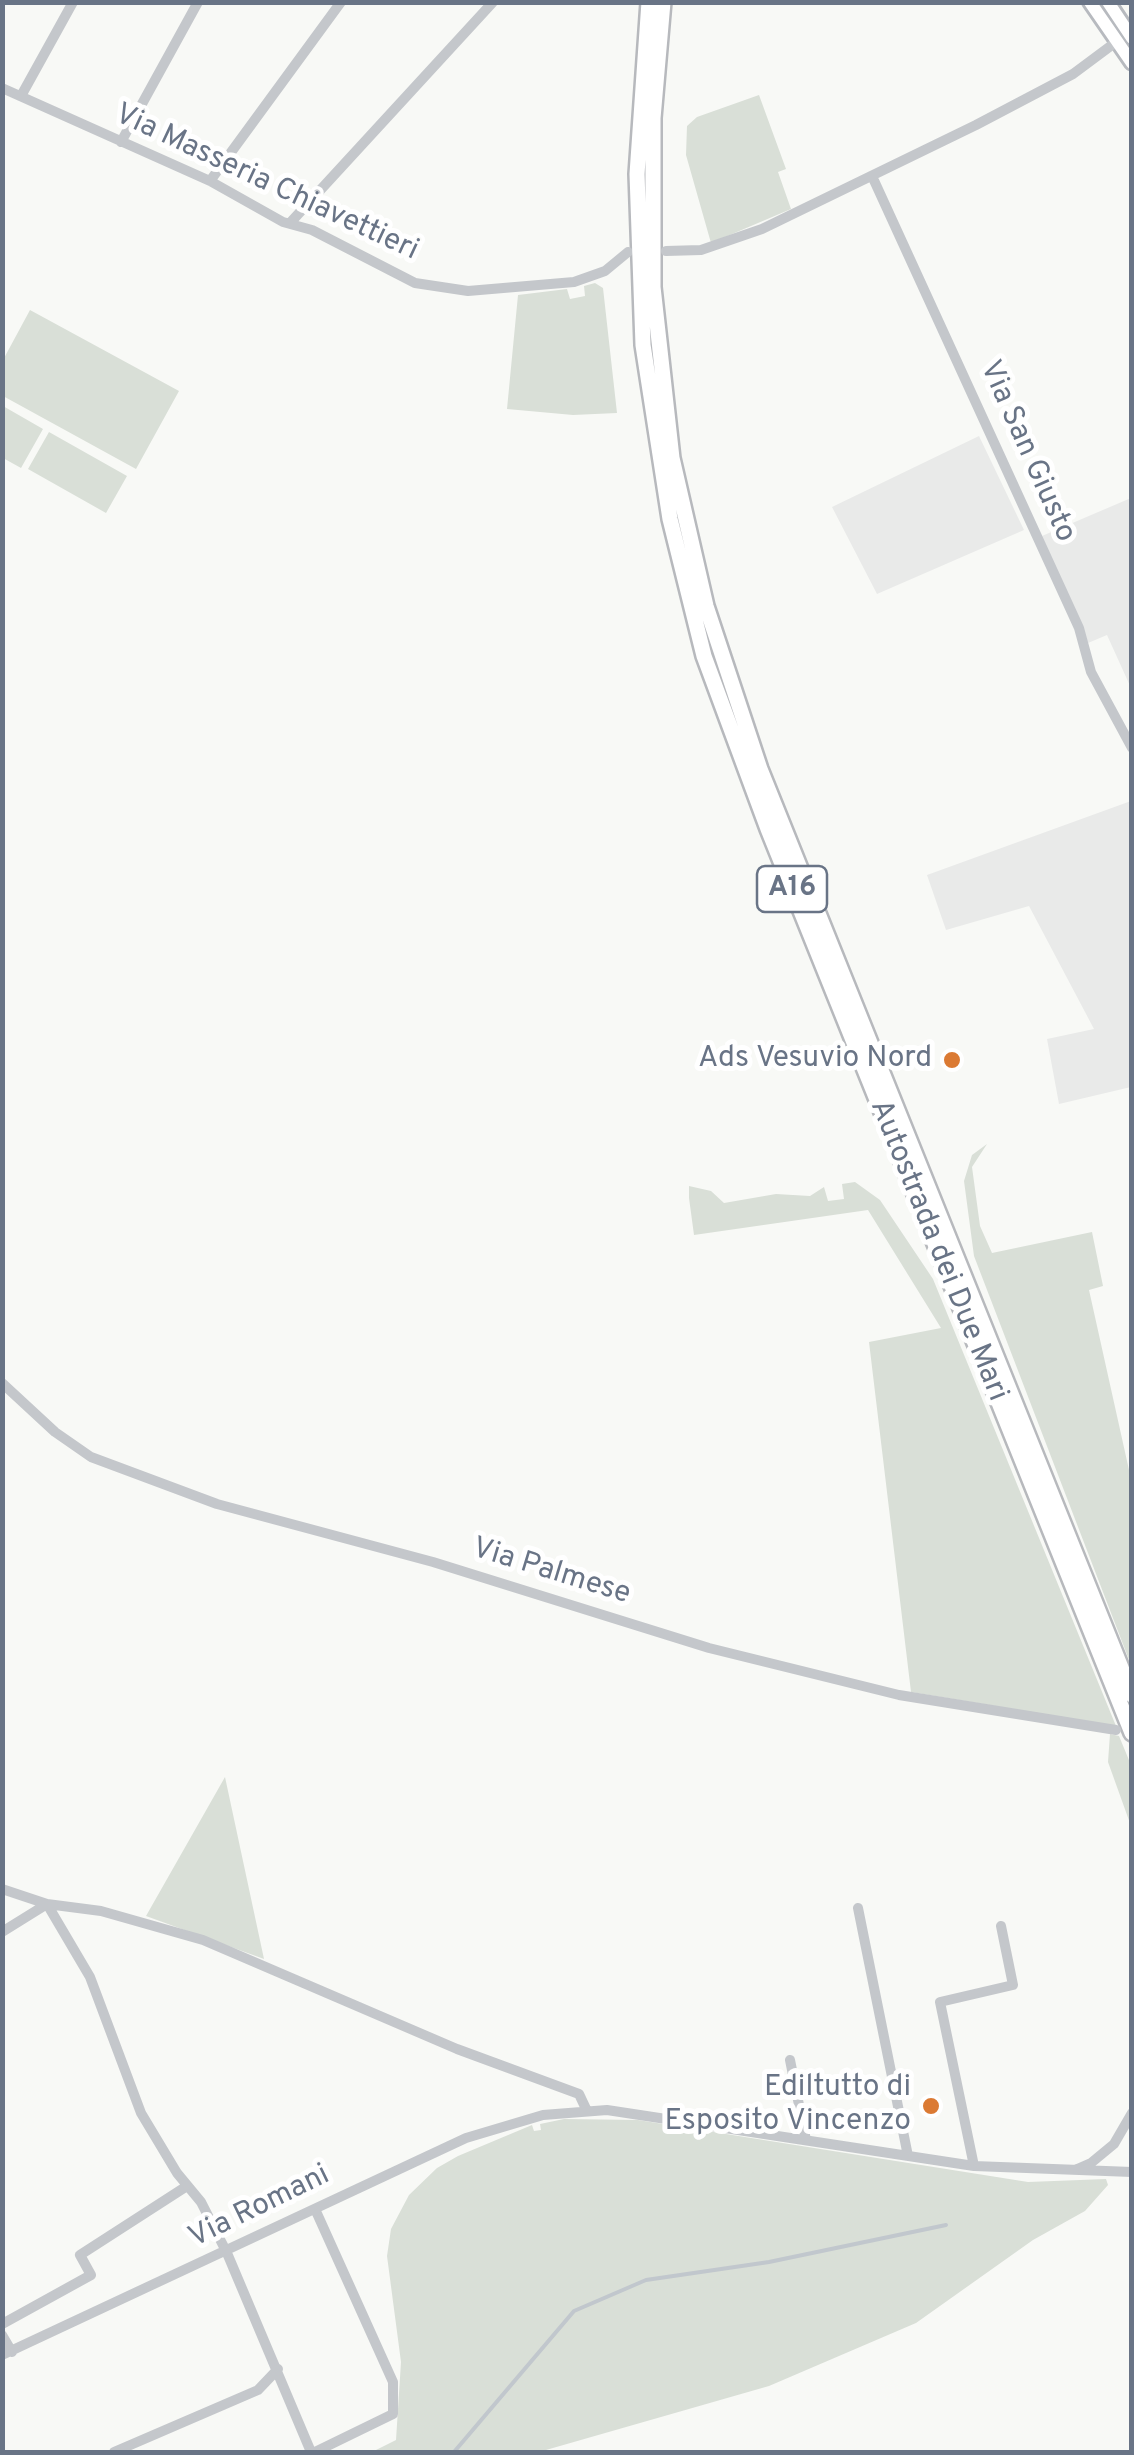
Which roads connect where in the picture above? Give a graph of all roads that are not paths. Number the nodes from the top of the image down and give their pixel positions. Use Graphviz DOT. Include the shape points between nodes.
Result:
graph roads {
  1 [pos="73,2"];
  2 [pos="198,2"];
  3 [pos="342,2"];
  4 [pos="493,2"];
  5 [pos="649,2"];
  6 [pos="663,2"];
  7 [pos="1090,2"];
  8 [pos="1108,2"];
  9 [pos="1132,38"];
  10 [pos="1116,42"];
  11 [pos="1132,62"];
  12 [pos="2,88"];
  13 [pos="21,96"];
  14 [pos="121,142"];
  15 [pos="872,176"];
  16 [pos="210,181"];
  17 [pos="290,223"];
  18 [pos="666,251"];
  19 [pos="628,252"];
  20 [pos="1132,748"];
  21 [pos="2,1384"];
  22 [pos="1132,1695"];
  23 [pos="1124,1732"];
  24 [pos="2,1889"];
  25 [pos="47,1904"];
  26 [pos="858,1908"];
  27 [pos="1002,1926"];
  28 [pos="2,1932"];
  29 [pos="790,2060"];
  30 [pos="587,2111"];
  31 [pos="1132,2112"];
  32 [pos="806,2140"];
  33 [pos="908,2156"];
  34 [pos="974,2166"];
  35 [pos="1069,2171"];
  36 [pos="1132,2172"];
  37 [pos="187,2186"];
  38 [pos="315,2209"];
  39 [pos="227,2252"];
  40 [pos="2,2324"];
  41 [pos="2,2335"];
  42 [pos="7,2354"];
  43 [pos="278,2369"];
  44 [pos="114,2452"];
  45 [pos="313,2452"];
  1 -- 13 [label="street"];
  2 -- 14 [label="street"];
  3 -- 16 [label="street"];
  4 -- 17 [label="street"];
  5 -- 23 [label="highway, Autostrada dei Due Mari / A16" via="637,174 643,344 666,500 704,656"];
  6 -- 22 [label="highway, Autostrada dei Due Mari / A16" via="653,118 655,306 672,458 706,606 760,770"];
  7 -- 10 [label="main road"];
  8 -- 9 [label="main road"];
  10 -- 11 [label="main road"];
  10 -- 15 [label="street" via="1073,74"];
  12 -- 13 [label="street, Via Masseria Chiavettieri"];
  13 -- 14 [label="street, Via Masseria Chiavettieri"];
  14 -- 16 [label="street, Via Masseria Chiavettieri"];
  15 -- 18 [label="street" via="740,237 700,250"];
  15 -- 20 [label="street, Via San Giusto"];
  16 -- 17 [label="street, Via Masseria Chiavettieri"];
  17 -- 19 [label="street, Via Masseria Chiavettieri" via="414,283 468,291 574,282"];
  21 -- 23 [label="street, Via Palmese" via="91,1457 217,1504 708,1648 899,1695"];
  24 -- 25 [label="street"];
  25 -- 28 [label="street"];
  25 -- 30 [label="street" via="101,1911 203,1940 579,2094"];
  25 -- 37 [label="street" via="90,1977 142,2113"];
  26 -- 33 [label="street"];
  27 -- 34 [label="street" via="1013,1985 940,2002"];
  29 -- 32 [label="street"];
  30 -- 32 [label="street, Via Romani"];
  30 -- 38 [label="street, Via Romani" via="543,2115 466,2138"];
  31 -- 35 [label="street" via="1114,2144 1092,2164"];
  32 -- 33 [label="street, Via Romani"];
  33 -- 34 [label="street, Via Romani"];
  34 -- 35 [label="street, Via Romani"];
  35 -- 36 [label="street, Via Romani"];
  37 -- 39 [label="street"];
  37 -- 40 [label="street" via="80,2254 91,2274"];
  38 -- 39 [label="street, Via Romani"];
  38 -- 45 [label="street" via="393,2382 393,2414"];
  39 -- 42 [label="street, Via Romani"];
  39 -- 43 [label="street"];
  41 -- 42 [label="street"];
  43 -- 44 [label="street" via="258,2390"];
  43 -- 45 [label="street"];
}
